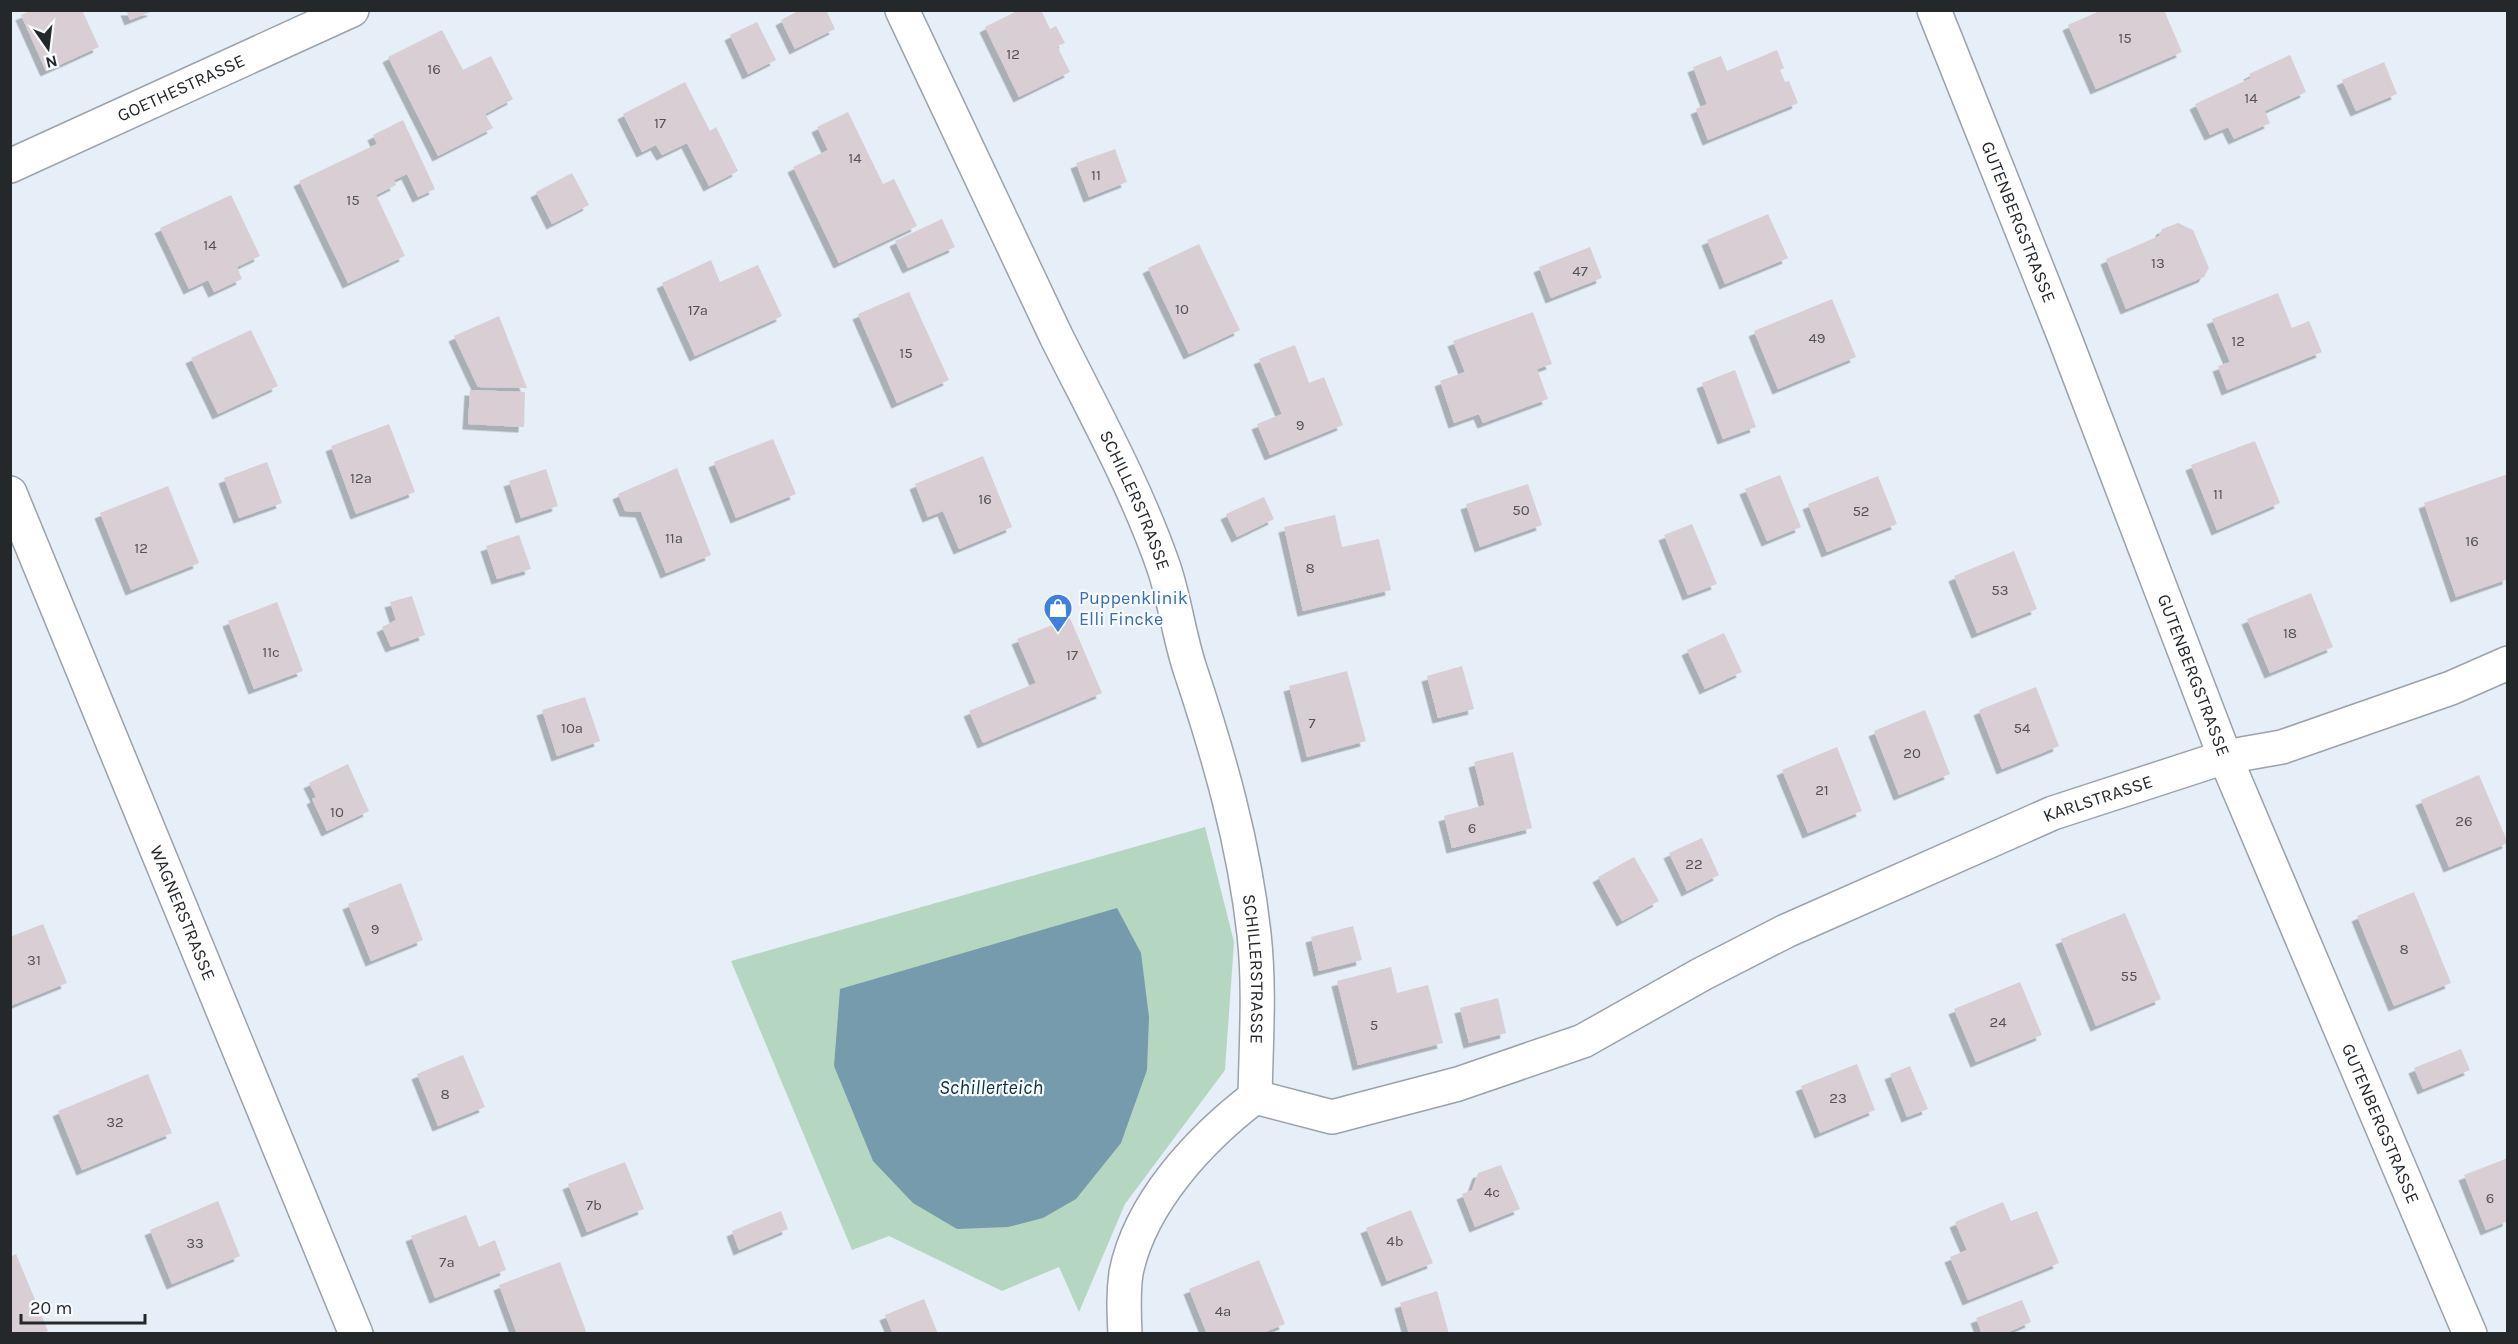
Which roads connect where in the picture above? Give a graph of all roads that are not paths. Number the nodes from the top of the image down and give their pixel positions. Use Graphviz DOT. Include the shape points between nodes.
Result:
graph roads {
  1 [pos="352,10"];
  2 [pos="902,10"];
  3 [pos="1934,10"];
  4 [pos="10,166"];
  5 [pos="10,493"];
  6 [pos="2508,663"];
  7 [pos="2225,757"];
  8 [pos="1255,1097"];
  9 [pos="356,1334"];
  10 [pos="1125,1334"];
  11 [pos="2470,1334"];
  1 -- 4 [label="street, GOETHESTRASSE"];
  2 -- 8 [label="street, SCHILLERSTRASSE" via="1123,469 1164,569 1232,807 1246,874 1255,947"];
  3 -- 7 [label="street, GUTENBERGSTRASSE"];
  5 -- 9 [label="street, WAGNERSTRASSE"];
  6 -- 7 [label="street, KARLSTRASSE" via="2451,688 2282,747"];
  7 -- 8 [label="street, KARLSTRASSE" via="2054,813 1786,931 1583,1041 1458,1084 1332,1117"];
  7 -- 11 [label="street, GUTENBERGSTRASSE"];
  8 -- 10 [label="street" via="1223,1121 1180,1167 1153,1208 1126,1273"];
}
